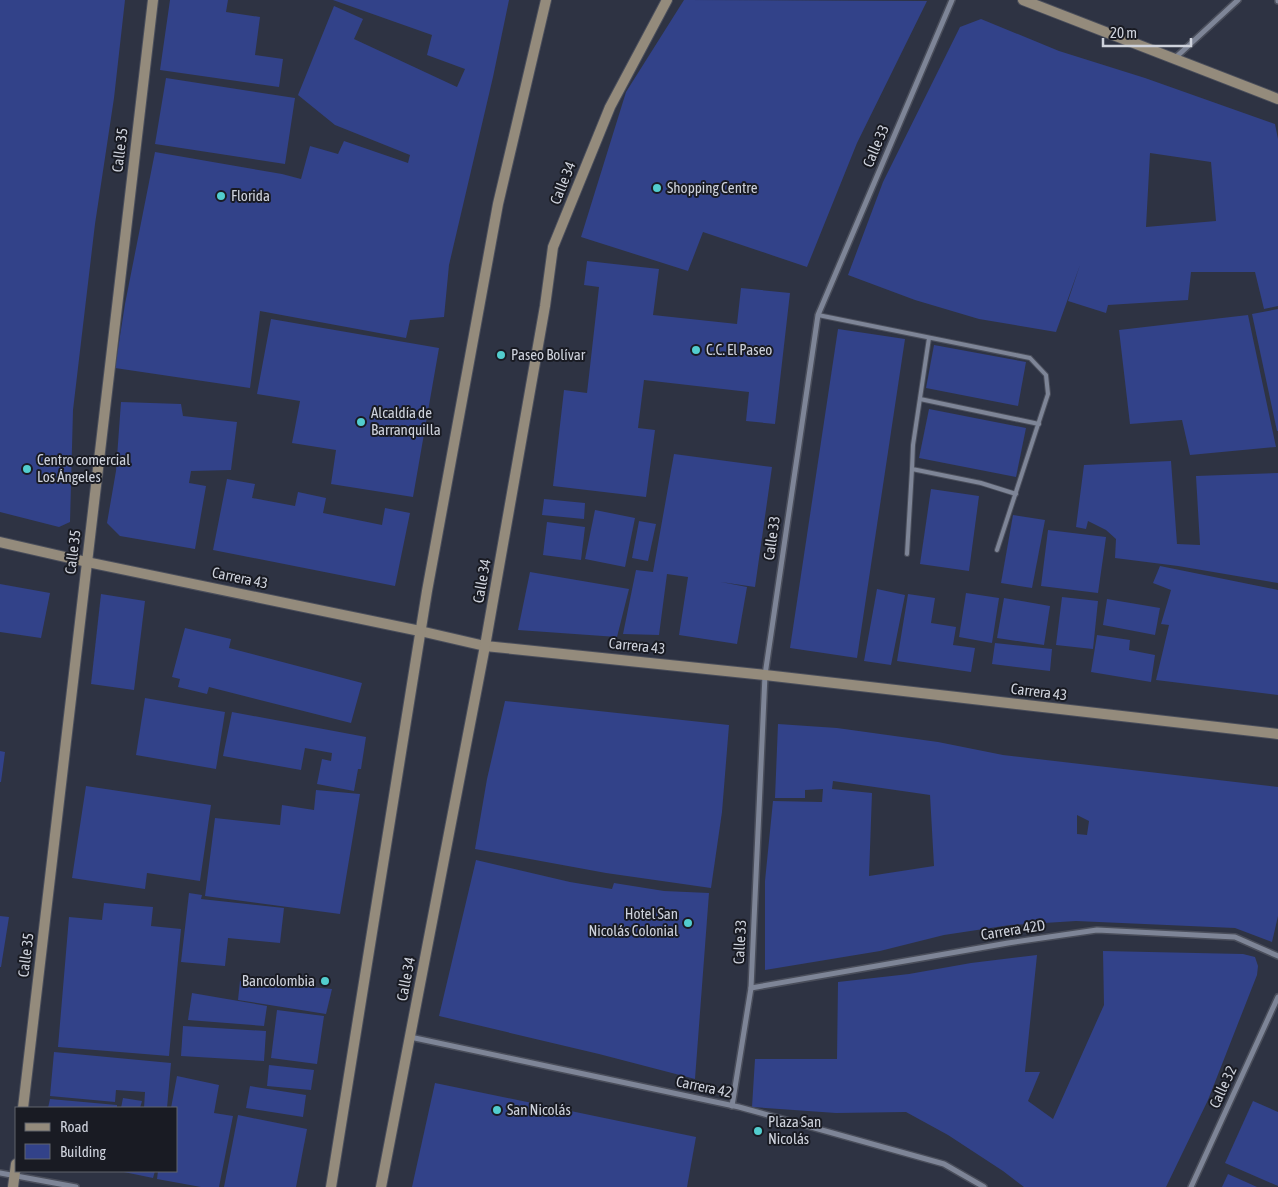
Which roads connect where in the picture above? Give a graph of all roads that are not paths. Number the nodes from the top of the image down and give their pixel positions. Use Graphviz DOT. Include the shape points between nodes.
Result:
graph roads {
  1 [pos="153,0"];
  2 [pos="546,0"];
  3 [pos="667,0"];
  4 [pos="952,0"];
  5 [pos="1023,0"];
  6 [pos="1238,0"];
  7 [pos="1174,59"];
  8 [pos="1278,99"];
  9 [pos="818,315"];
  10 [pos="929,338"];
  11 [pos="920,399"];
  12 [pos="1039,424"];
  13 [pos="912,469"];
  14 [pos="1016,494"];
  15 [pos="0,542"];
  16 [pos="997,550"];
  17 [pos="907,554"];
  18 [pos="87,562"];
  19 [pos="420,631"];
  20 [pos="486,646"];
  21 [pos="764,674"];
  22 [pos="1278,734"];
  23 [pos="1278,956"];
  24 [pos="751,988"];
  25 [pos="1278,997"];
  26 [pos="410,1037"];
  27 [pos="732,1106"];
  28 [pos="23,1107"];
  29 [pos="15,1170"];
  30 [pos="16,1172"];
  31 [pos="23,1172"];
  32 [pos="0,1173"];
  33 [pos="13,1187"];
  34 [pos="76,1187"];
  35 [pos="331,1187"];
  36 [pos="381,1187"];
  37 [pos="984,1187"];
  38 [pos="1191,1187"];
  1 -- 18 [label="street, Calle 35"];
  2 -- 19 [label="street" via="498,204"];
  3 -- 20 [label="street, Calle 34" via="610,107 553,246"];
  4 -- 9 [label="street, Calle 33"];
  5 -- 7 [label="street"];
  6 -- 7 [label="street"];
  7 -- 8 [label="street"];
  9 -- 10 [label="lane"];
  9 -- 21 [label="street, Calle 33"];
  10 -- 11 [label="lane"];
  10 -- 12 [label="lane" via="1030,358 1046,375 1048,394"];
  11 -- 12 [label="lane"];
  11 -- 13 [label="lane"];
  12 -- 14 [label="lane"];
  13 -- 14 [label="lane" via="981,483"];
  13 -- 17 [label="lane"];
  14 -- 16 [label="lane"];
  15 -- 18 [label="street, Carrera 43"];
  18 -- 19 [label="street, Carrera 43"];
  18 -- 28 [label="street, Calle 35"];
  19 -- 20 [label="street, Carrera 43"];
  19 -- 35 [label="street"];
  20 -- 21 [label="street, Carrera 43"];
  20 -- 26 [label="street, Calle 34"];
  21 -- 22 [label="street, Carrera 43"];
  21 -- 24 [label="street, Calle 33"];
  23 -- 24 [label="street, Carrera 42D" via="1235,937 1097,930 1008,942"];
  24 -- 27 [label="street, Calle 33"];
  25 -- 38 [label="street, Calle 32"];
  26 -- 27 [label="street, Carrera 42"];
  26 -- 36 [label="street, Calle 34"];
  27 -- 37 [label="street, Carrera 42" via="944,1164"];
  29 -- 32 [label="street"];
  30 -- 33 [label="street"];
  31 -- 34 [label="street"];
}
